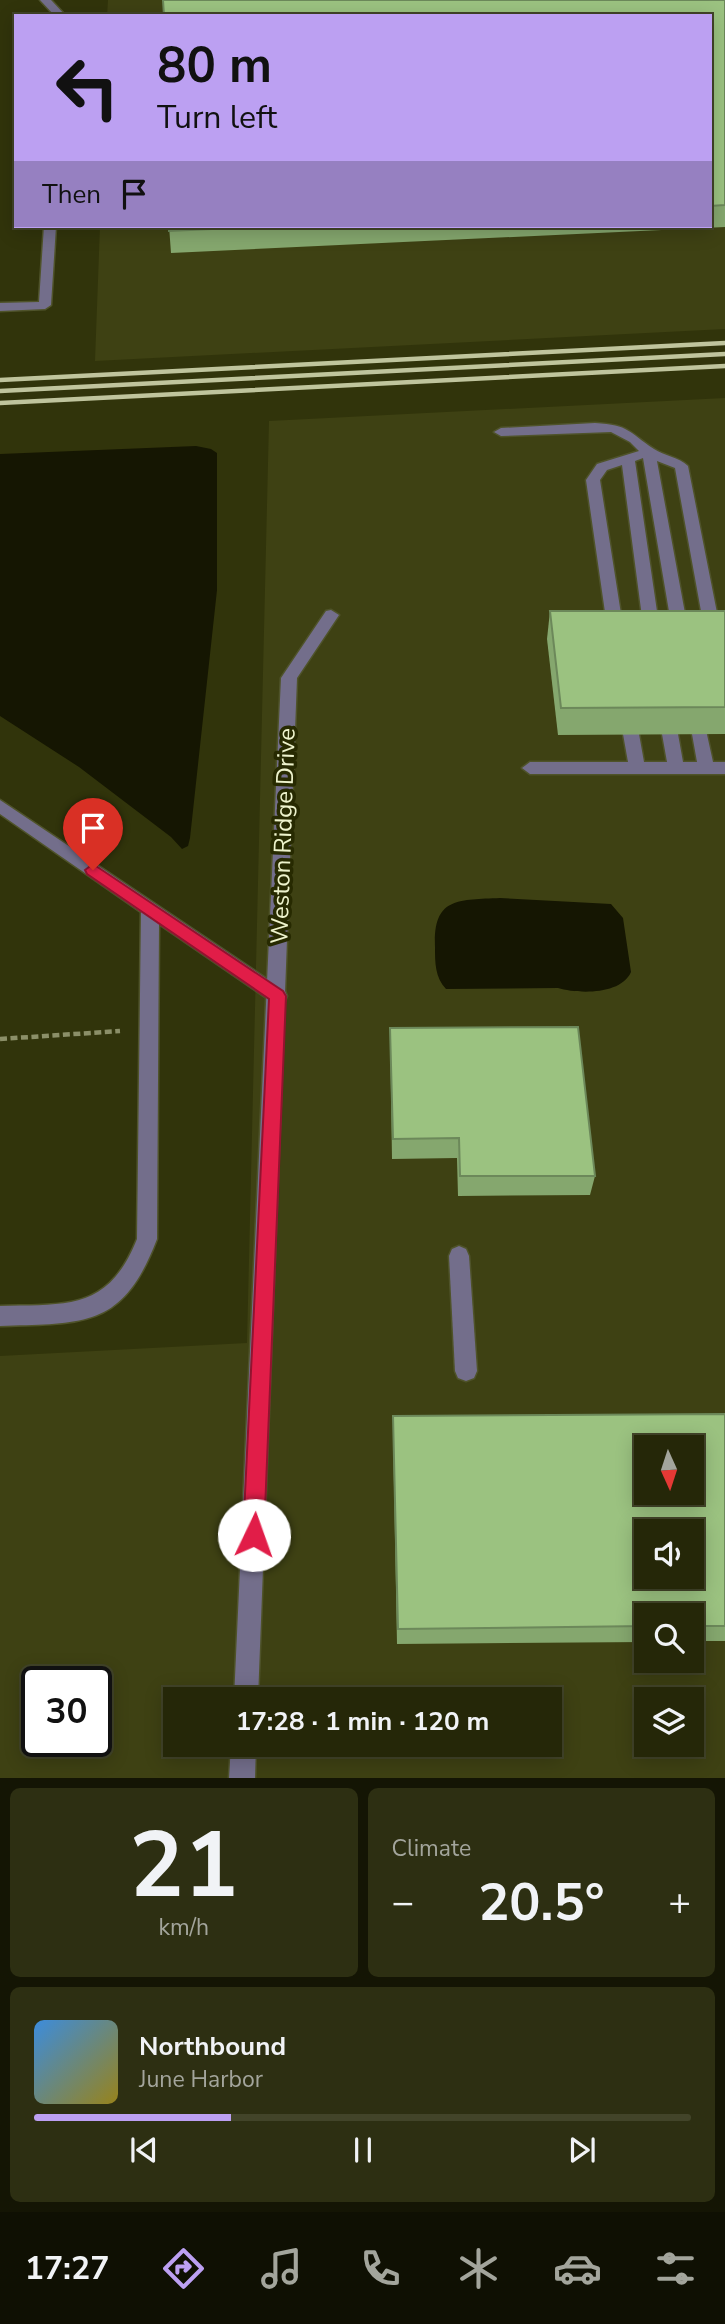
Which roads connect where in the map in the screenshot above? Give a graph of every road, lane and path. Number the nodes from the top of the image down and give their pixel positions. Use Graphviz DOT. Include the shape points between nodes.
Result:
graph roads {
  1 [pos="45,0"];
  2 [pos="59,14"];
  3 [pos="50,228"];
  4 [pos="0,307"];
  5 [pos="501,432"];
  6 [pos="649,452"];
  7 [pos="628,459"];
  8 [pos="331,615"];
  9 [pos="682,638"];
  10 [pos="714,638"];
  11 [pos="617,639"];
  12 [pos="654,639"];
  13 [pos="631,734"];
  14 [pos="670,734"];
  15 [pos="700,734"];
  16 [pos="530,768"];
  17 [pos="637,768"];
  18 [pos="676,768"];
  19 [pos="706,768"];
  20 [pos="725,768"];
  21 [pos="0,806"];
  22 [pos="150,909"];
  23 [pos="278,996"];
  24 [pos="149,1028"];
  25 [pos="0,1039"];
  26 [pos="459,1256"];
  27 [pos="0,1316"];
  28 [pos="466,1371"];
  29 [pos="247,1687"];
  30 [pos="243,1757"];
  31 [pos="242,1778"];
  1 -- 2 [label="street"];
  3 -- 4 [label="street" via="45,305"];
  5 -- 6 [label="street" via="614,428"];
  6 -- 7 [label="street"];
  6 -- 9 [label="street"];
  6 -- 10 [label="street" via="681,466"];
  7 -- 11 [label="street" via="602,467 593,480"];
  7 -- 12 [label="street"];
  8 -- 23 [label="street, Weston Ridge Drive" via="289,678"];
  13 -- 17 [label="street"];
  14 -- 18 [label="street"];
  15 -- 19 [label="street"];
  16 -- 17 [label="street"];
  17 -- 18 [label="street"];
  18 -- 19 [label="street"];
  19 -- 20 [label="street"];
  21 -- 22 [label="street"];
  22 -- 23 [label="street"];
  22 -- 24 [label="street"];
  23 -- 29 [label="street, Weston Ridge Drive"];
  24 -- 25 [label="path"];
  24 -- 27 [label="street" via="147,1239 139,1267 122,1290 96,1306 66,1313"];
  26 -- 28 [label="street"];
  30 -- 31 [label="street"];
}
